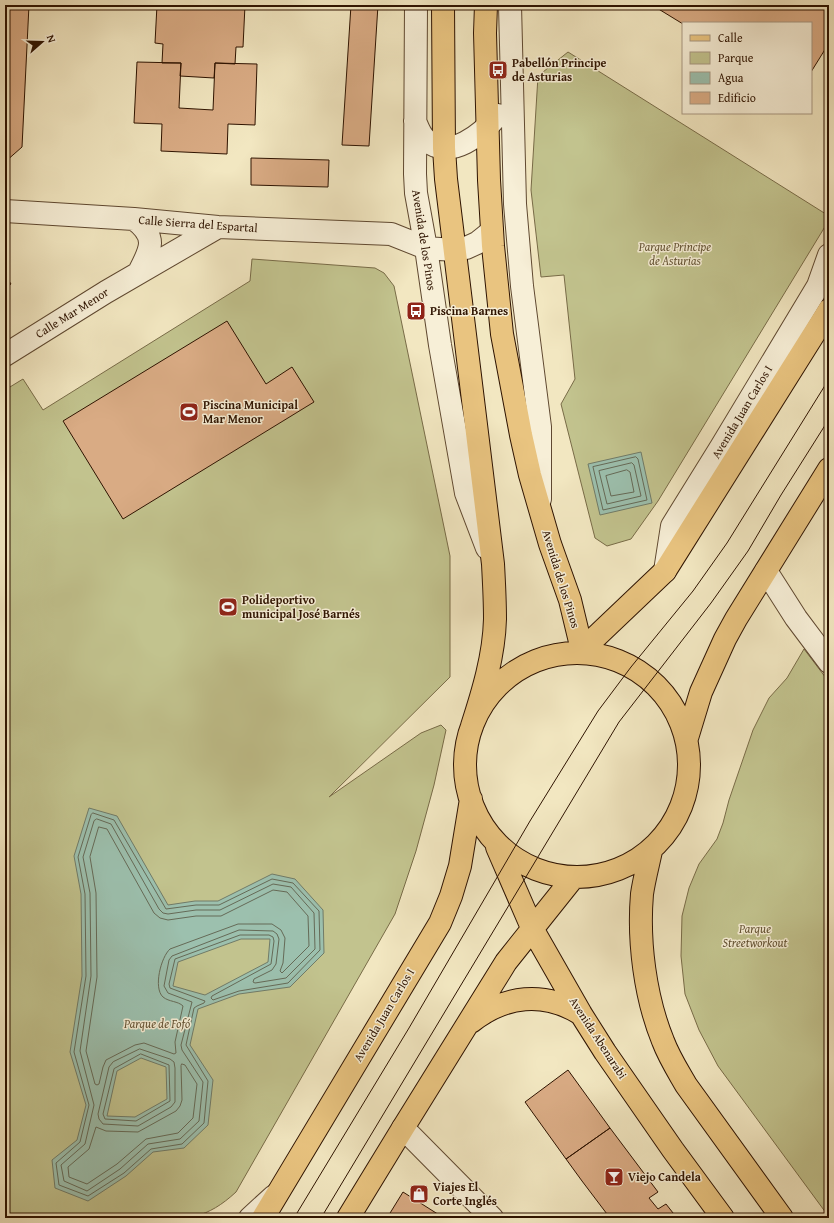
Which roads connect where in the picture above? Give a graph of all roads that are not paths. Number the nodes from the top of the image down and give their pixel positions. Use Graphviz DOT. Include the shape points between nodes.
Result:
graph roads {
  1 [pos="416,5"];
  2 [pos="443,5"];
  3 [pos="486,5"];
  4 [pos="510,5"];
  5 [pos="512,86"];
  6 [pos="415,121"];
  7 [pos="488,127"];
  8 [pos="444,148"];
  9 [pos="416,193"];
  10 [pos="5,211"];
  11 [pos="134,219"];
  12 [pos="218,227"];
  13 [pos="492,231"];
  14 [pos="391,234"];
  15 [pos="426,248"];
  16 [pos="454,250"];
  17 [pos="828,262"];
  18 [pos="140,272"];
  19 [pos="829,310"];
  20 [pos="5,355"];
  21 [pos="829,469"];
  22 [pos="540,509"];
  23 [pos="493,564"];
  24 [pos="665,571"];
  25 [pos="766,571"];
  26 [pos="582,650"];
  27 [pos="829,662"];
  28 [pos="472,726"];
  29 [pos="687,738"];
  30 [pos="471,800"];
  31 [pos="497,845"];
  32 [pos="651,851"];
  33 [pos="573,878"];
  34 [pos="533,930"];
  35 [pos="581,1014"];
  36 [pos="467,1026"];
  37 [pos="402,1128"];
  38 [pos="278,1192"];
  39 [pos="250,1218"];
  40 [pos="263,1218"];
  41 [pos="348,1218"];
  42 [pos="492,1218"];
  43 [pos="722,1218"];
  44 [pos="782,1218"];
  1 -- 6 [label="street, Avenida de los Pinos"];
  2 -- 8 [label="main road, Avenida de los Pinos"];
  3 -- 7 [label="main road, Avenida de los Pinos"];
  4 -- 5 [label="street, Avenida de los Pinos"];
  5 -- 7 [label="street" via="504,108"];
  5 -- 22 [label="street, Avenida de los Pinos" via="515,204 522,286 540,427"];
  6 -- 8 [label="street" via="426,140"];
  6 -- 9 [label="street, Avenida de los Pinos"];
  7 -- 8 [label="street" via="464,144"];
  7 -- 13 [label="main road, Avenida de los Pinos"];
  8 -- 16 [label="main road, Avenida de los Pinos"];
  9 -- 14 [label="street" via="402,224"];
  9 -- 15 [label="street, Avenida de los Pinos"];
  10 -- 11 [label="street, Calle Sierra del Espartal"];
  11 -- 12 [label="street, Calle Sierra del Espartal"];
  11 -- 18 [label="street" via="147,233 150,248"];
  12 -- 14 [label="street, Calle Sierra del Espartal"];
  12 -- 18 [label="street, Calle Mar Menor"];
  13 -- 16 [label="street, Calle Sierra del Espartal" via="477,243"];
  13 -- 22 [label="main road, Avenida de los Pinos" via="507,369 520,435"];
  14 -- 15 [label="street, Calle Sierra del Espartal"];
  15 -- 16 [label="street, Calle Sierra del Espartal"];
  15 -- 23 [label="street, Avenida de los Pinos" via="466,493"];
  16 -- 23 [label="main road, Avenida de los Pinos"];
  17 -- 24 [label="street, Avenida Juan Carlos I" via="818,286 672,526"];
  18 -- 20 [label="street, Calle Mar Menor"];
  19 -- 24 [label="main road, Avenida Juan Carlos I"];
  21 -- 25 [label="main road"];
  22 -- 26 [label="main road, Avenida de los Pinos" via="570,600"];
  23 -- 28 [label="main road, Avenida de los Pinos" via="495,620 490,662"];
  24 -- 26 [label="main road, Avenida Juan Carlos I"];
  25 -- 27 [label="street" via="796,618"];
  25 -- 29 [label="main road" via="725,639 701,692"];
  26 -- 28 [label="main road" via="554,653 516,671 495,689"];
  26 -- 29 [label="main road" via="631,667 670,702"];
  28 -- 30 [label="main road" via="465,767"];
  29 -- 32 [label="main road" via="689,777 684,802 675,823"];
  30 -- 31 [label="main road" via="482,825"];
  30 -- 38 [label="main road, Avenida Juan Carlos I" via="460,866 440,923"];
  31 -- 33 [label="main road" via="528,867 551,875"];
  31 -- 34 [label="main road, Avenida Abenarabi"];
  32 -- 33 [label="main road" via="610,874"];
  32 -- 44 [label="main road" via="642,892 640,931 650,996 663,1041 686,1085"];
  33 -- 34 [label="main road"];
  34 -- 35 [label="main road, Avenida Abenarabi"];
  34 -- 36 [label="main road" via="506,962"];
  35 -- 36 [label="main road" via="558,1002 529,998 484,1012"];
  35 -- 43 [label="main road, Avenida Abenarabi"];
  36 -- 37 [label="main road"];
  37 -- 41 [label="main road"];
  37 -- 42 [label="street"];
  38 -- 39 [label="street"];
  38 -- 40 [label="main road, Avenida Juan Carlos I"];
}
